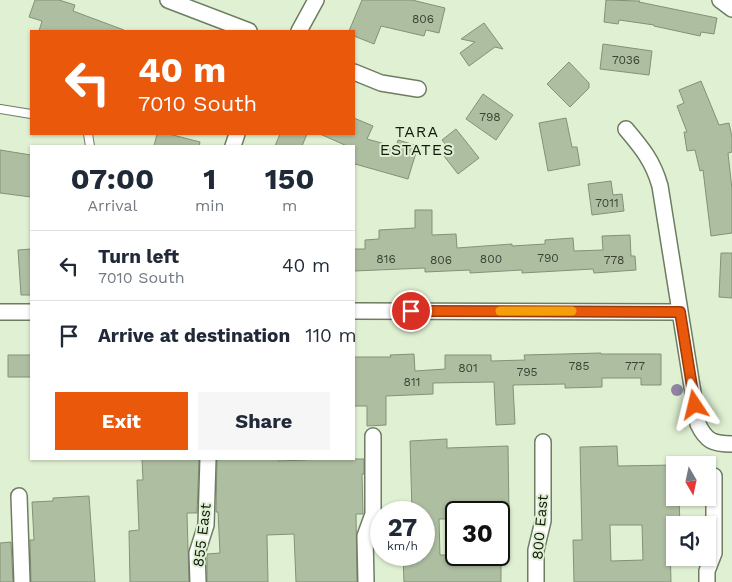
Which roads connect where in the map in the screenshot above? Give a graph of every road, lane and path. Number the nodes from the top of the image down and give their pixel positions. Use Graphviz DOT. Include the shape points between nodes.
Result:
graph roads {
  1 [pos="168,0"];
  2 [pos="316,0"];
  3 [pos="720,0"];
  4 [pos="732,9"];
  5 [pos="247,30"];
  6 [pos="300,30"];
  7 [pos="355,72"];
  8 [pos="418,89"];
  9 [pos="0,109"];
  10 [pos="30,114"];
  11 [pos="626,129"];
  12 [pos="355,311"];
  13 [pos="0,312"];
  14 [pos="30,312"];
  15 [pos="680,312"];
  16 [pos="373,436"];
  17 [pos="543,442"];
  18 [pos="732,444"];
  19 [pos="208,460"];
  20 [pos="18,496"];
  21 [pos="714,506"];
  22 [pos="22,582"];
  23 [pos="198,582"];
  24 [pos="366,582"];
  25 [pos="536,582"];
  26 [pos="707,582"];
  1 -- 5 [label="street"];
  2 -- 6 [label="street"];
  3 -- 4 [label="street"];
  7 -- 8 [label="street" via="382,83"];
  9 -- 10 [label="lane"];
  11 -- 15 [label="street" via="647,154 656,171"];
  12 -- 15 [label="street"];
  13 -- 14 [label="street"];
  15 -- 18 [label="street" via="698,424 710,441"];
  16 -- 24 [label="street" via="373,514 365,536"];
  17 -- 25 [label="street, 800 East" via="543,521 536,550"];
  19 -- 23 [label="street, 855 East" via="206,524 198,553"];
  20 -- 22 [label="street"];
  21 -- 26 [label="street" via="714,553"];
}
